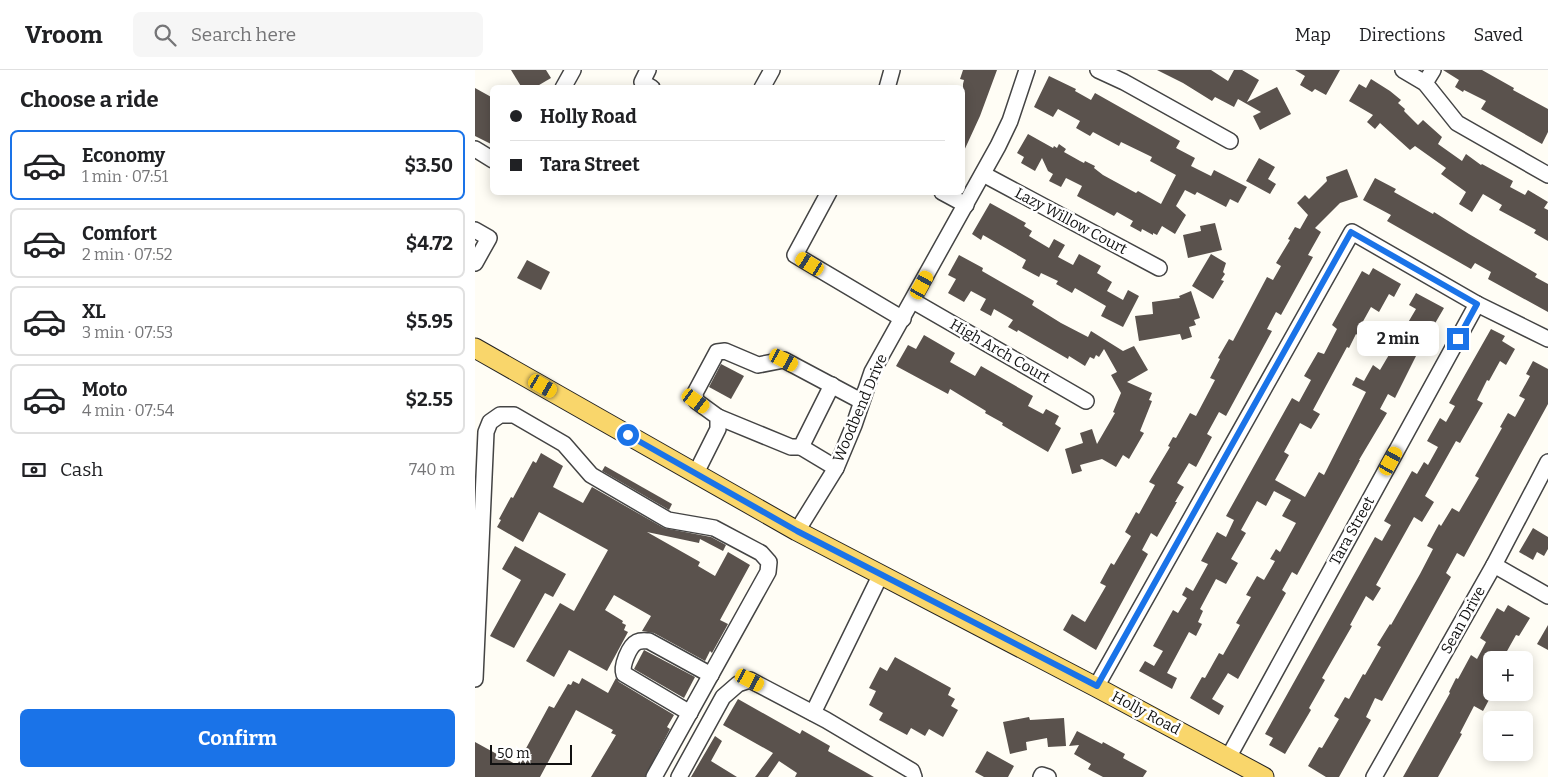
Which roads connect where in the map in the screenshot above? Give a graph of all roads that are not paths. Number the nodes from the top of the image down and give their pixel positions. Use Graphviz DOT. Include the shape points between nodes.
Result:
graph roads {
  1 [pos="573,70"];
  2 [pos="648,70"];
  3 [pos="772,70"];
  4 [pos="892,70"];
  5 [pos="1027,70"];
  6 [pos="1098,70"];
  7 [pos="1403,70"];
  8 [pos="1433,70"];
  9 [pos="1425,84"];
  10 [pos="565,85"];
  11 [pos="647,85"];
  12 [pos="764,85"];
  13 [pos="888,85"];
  14 [pos="1230,140"];
  15 [pos="475,149"];
  16 [pos="490,158"];
  17 [pos="983,174"];
  18 [pos="1548,174"];
  19 [pos="827,195"];
  20 [pos="948,195"];
  21 [pos="966,205"];
  22 [pos="475,230"];
  23 [pos="475,263"];
  24 [pos="1159,268"];
  25 [pos="913,301"];
  26 [pos="1477,304"];
  27 [pos="903,319"];
  28 [pos="1548,339"];
  29 [pos="475,348"];
  30 [pos="832,385"];
  31 [pos="861,401"];
  32 [pos="1086,401"];
  33 [pos="718,416"];
  34 [pos="801,447"];
  35 [pos="1548,462"];
  36 [pos="835,468"];
  37 [pos="695,473"];
  38 [pos="797,531"];
  39 [pos="1493,565"];
  40 [pos="881,574"];
  41 [pos="1548,596"];
  42 [pos="711,675"];
  43 [pos="475,679"];
  44 [pos="1097,686"];
  45 [pos="690,713"];
  46 [pos="813,713"];
  47 [pos="1228,758"];
  48 [pos="655,777"];
  49 [pos="679,777"];
  50 [pos="914,777"];
  51 [pos="1264,777"];
  52 [pos="1375,777"];
  1 -- 10 [label="street"];
  2 -- 11 [label="street" via="642,82"];
  3 -- 12 [label="street"];
  4 -- 13 [label="street"];
  5 -- 17 [label="street, Woodbend Drive" via="1009,121"];
  6 -- 14 [label="street"];
  7 -- 9 [label="street"];
  8 -- 9 [label="street"];
  9 -- 18 [label="street" via="1457,123"];
  15 -- 16 [label="street"];
  17 -- 21 [label="street, Woodbend Drive"];
  17 -- 24 [label="street, Lazy Willow Court"];
  19 -- 27 [label="street" via="795,255"];
  20 -- 21 [label="street"];
  21 -- 25 [label="street, Woodbend Drive"];
  22 -- 23 [label="street" via="489,238"];
  25 -- 27 [label="street, Woodbend Drive"];
  25 -- 32 [label="street, High Arch Court"];
  26 -- 28 [label="street"];
  26 -- 44 [label="street" via="1351,232"];
  26 -- 47 [label="street, Tara Street"];
  27 -- 31 [label="street, Woodbend Drive" via="872,372"];
  29 -- 37 [label="main road, Holly Road"];
  30 -- 31 [label="street"];
  30 -- 33 [label="street" via="784,360 758,365 725,351 717,352 695,393 696,401"];
  30 -- 34 [label="street"];
  31 -- 36 [label="street, Woodbend Drive"];
  33 -- 34 [label="street" via="791,447"];
  33 -- 37 [label="street" via="718,429"];
  34 -- 36 [label="street"];
  35 -- 39 [label="street, Sean Drive"];
  36 -- 38 [label="street, Woodbend Drive"];
  37 -- 38 [label="main road, Holly Road"];
  38 -- 40 [label="main road, Holly Road"];
  39 -- 41 [label="street"];
  39 -- 52 [label="street, Sean Drive"];
  40 -- 44 [label="main road, Holly Road"];
  40 -- 46 [label="street"];
  42 -- 43 [label="street" via="768,572 769,562 761,553 714,528 668,520 591,475 564,444 514,416 500,414 490,422 486,432"];
  42 -- 45 [label="street"];
  42 -- 45 [label="street" via="649,641 638,641 633,645 625,661 624,674"];
  44 -- 47 [label="main road, Holly Road"];
  45 -- 48 [label="street"];
  46 -- 49 [label="street" via="750,680 738,684 723,697"];
  46 -- 50 [label="street" via="912,771"];
  47 -- 51 [label="main road, Holly Road"];
}
